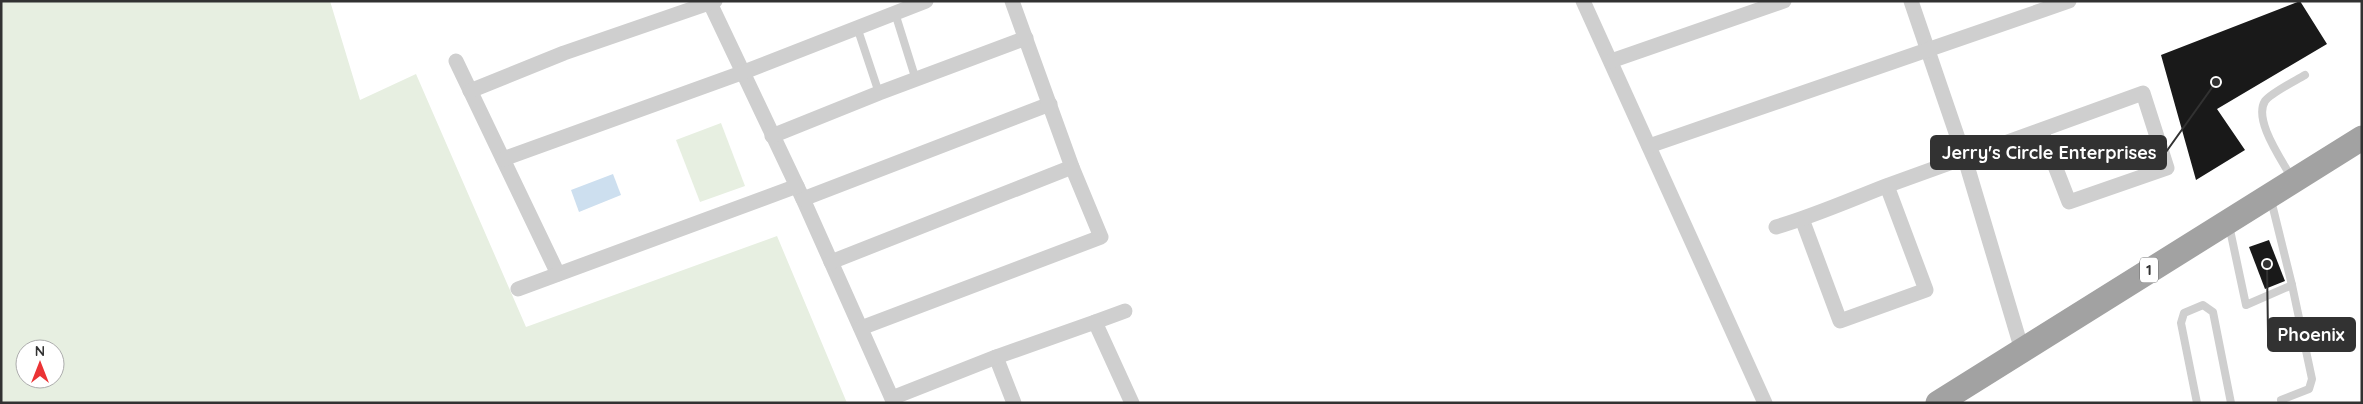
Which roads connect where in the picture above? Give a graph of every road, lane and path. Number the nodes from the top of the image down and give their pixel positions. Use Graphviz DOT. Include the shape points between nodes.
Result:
graph roads {
  1 [pos="926,1"];
  2 [pos="1012,1"];
  3 [pos="1583,1"];
  4 [pos="1784,1"];
  5 [pos="1911,1"];
  6 [pos="2069,1"];
  7 [pos="712,2"];
  8 [pos="895,13"];
  9 [pos="857,27"];
  10 [pos="1026,38"];
  11 [pos="1928,51"];
  12 [pos="456,61"];
  13 [pos="1611,61"];
  14 [pos="744,72"];
  15 [pos="2304,75"];
  16 [pos="916,80"];
  17 [pos="470,91"];
  18 [pos="879,93"];
  19 [pos="1050,104"];
  20 [pos="2041,130"];
  21 [pos="772,136"];
  22 [pos="2362,138"];
  23 [pos="1649,146"];
  24 [pos="503,159"];
  25 [pos="1965,159"];
  26 [pos="1072,167"];
  27 [pos="2294,181"];
  28 [pos="1887,186"];
  29 [pos="800,193"];
  30 [pos="2270,196"];
  31 [pos="1802,219"];
  32 [pos="2228,222"];
  33 [pos="1776,227"];
  34 [pos="831,262"];
  35 [pos="558,274"];
  36 [pos="2292,285"];
  37 [pos="518,289"];
  38 [pos="1125,311"];
  39 [pos="1096,322"];
  40 [pos="861,328"];
  41 [pos="2022,350"];
  42 [pos="996,356"];
  43 [pos="2281,400"];
  44 [pos="893,401"];
  45 [pos="1014,403"];
  46 [pos="1132,403"];
  47 [pos="1765,403"];
  48 [pos="1938,403"];
  49 [pos="2197,403"];
  50 [pos="2231,403"];
  1 -- 8 [label="street"];
  2 -- 10 [label="street"];
  3 -- 13 [label="street"];
  4 -- 13 [label="street"];
  5 -- 11 [label="street"];
  6 -- 11 [label="street"];
  7 -- 14 [label="street"];
  7 -- 17 [label="street" via="564,53"];
  8 -- 9 [label="street"];
  8 -- 16 [label="lane"];
  9 -- 14 [label="street"];
  9 -- 18 [label="lane"];
  10 -- 16 [label="street"];
  10 -- 19 [label="street"];
  11 -- 23 [label="street"];
  11 -- 25 [label="street"];
  12 -- 17 [label="street"];
  13 -- 23 [label="street"];
  14 -- 21 [label="street"];
  14 -- 24 [label="street"];
  15 -- 27 [label="lane" via="2266,101 2262,110 2262,122"];
  16 -- 18 [label="street"];
  17 -- 24 [label="street"];
  18 -- 21 [label="street"];
  19 -- 26 [label="street"];
  19 -- 29 [label="street"];
  20 -- 20 [label="street" via="2144,94 2167,168 2069,202"];
  20 -- 25 [label="street"];
  21 -- 29 [label="street"];
  22 -- 27 [label="highway, 1"];
  23 -- 47 [label="street"];
  24 -- 35 [label="street"];
  25 -- 28 [label="street"];
  25 -- 41 [label="street"];
  26 -- 34 [label="street"];
  26 -- 40 [label="street" via="1101,237"];
  27 -- 30 [label="highway, 1"];
  28 -- 31 [label="street"];
  28 -- 31 [label="street" via="1926,290 1840,321"];
  29 -- 34 [label="street"];
  29 -- 35 [label="street"];
  30 -- 32 [label="highway, 1"];
  30 -- 36 [label="lane"];
  31 -- 33 [label="street"];
  32 -- 36 [label="lane" via="2246,305"];
  32 -- 41 [label="highway, 1"];
  34 -- 40 [label="street"];
  35 -- 37 [label="street"];
  36 -- 43 [label="lane" via="2312,379 2309,390"];
  38 -- 39 [label="street"];
  39 -- 42 [label="street"];
  39 -- 46 [label="street"];
  40 -- 44 [label="street"];
  41 -- 48 [label="highway, 1"];
  42 -- 44 [label="street"];
  42 -- 45 [label="street"];
  49 -- 50 [label="lane" via="2181,323 2184,312 2203,305 2213,312"];
}
